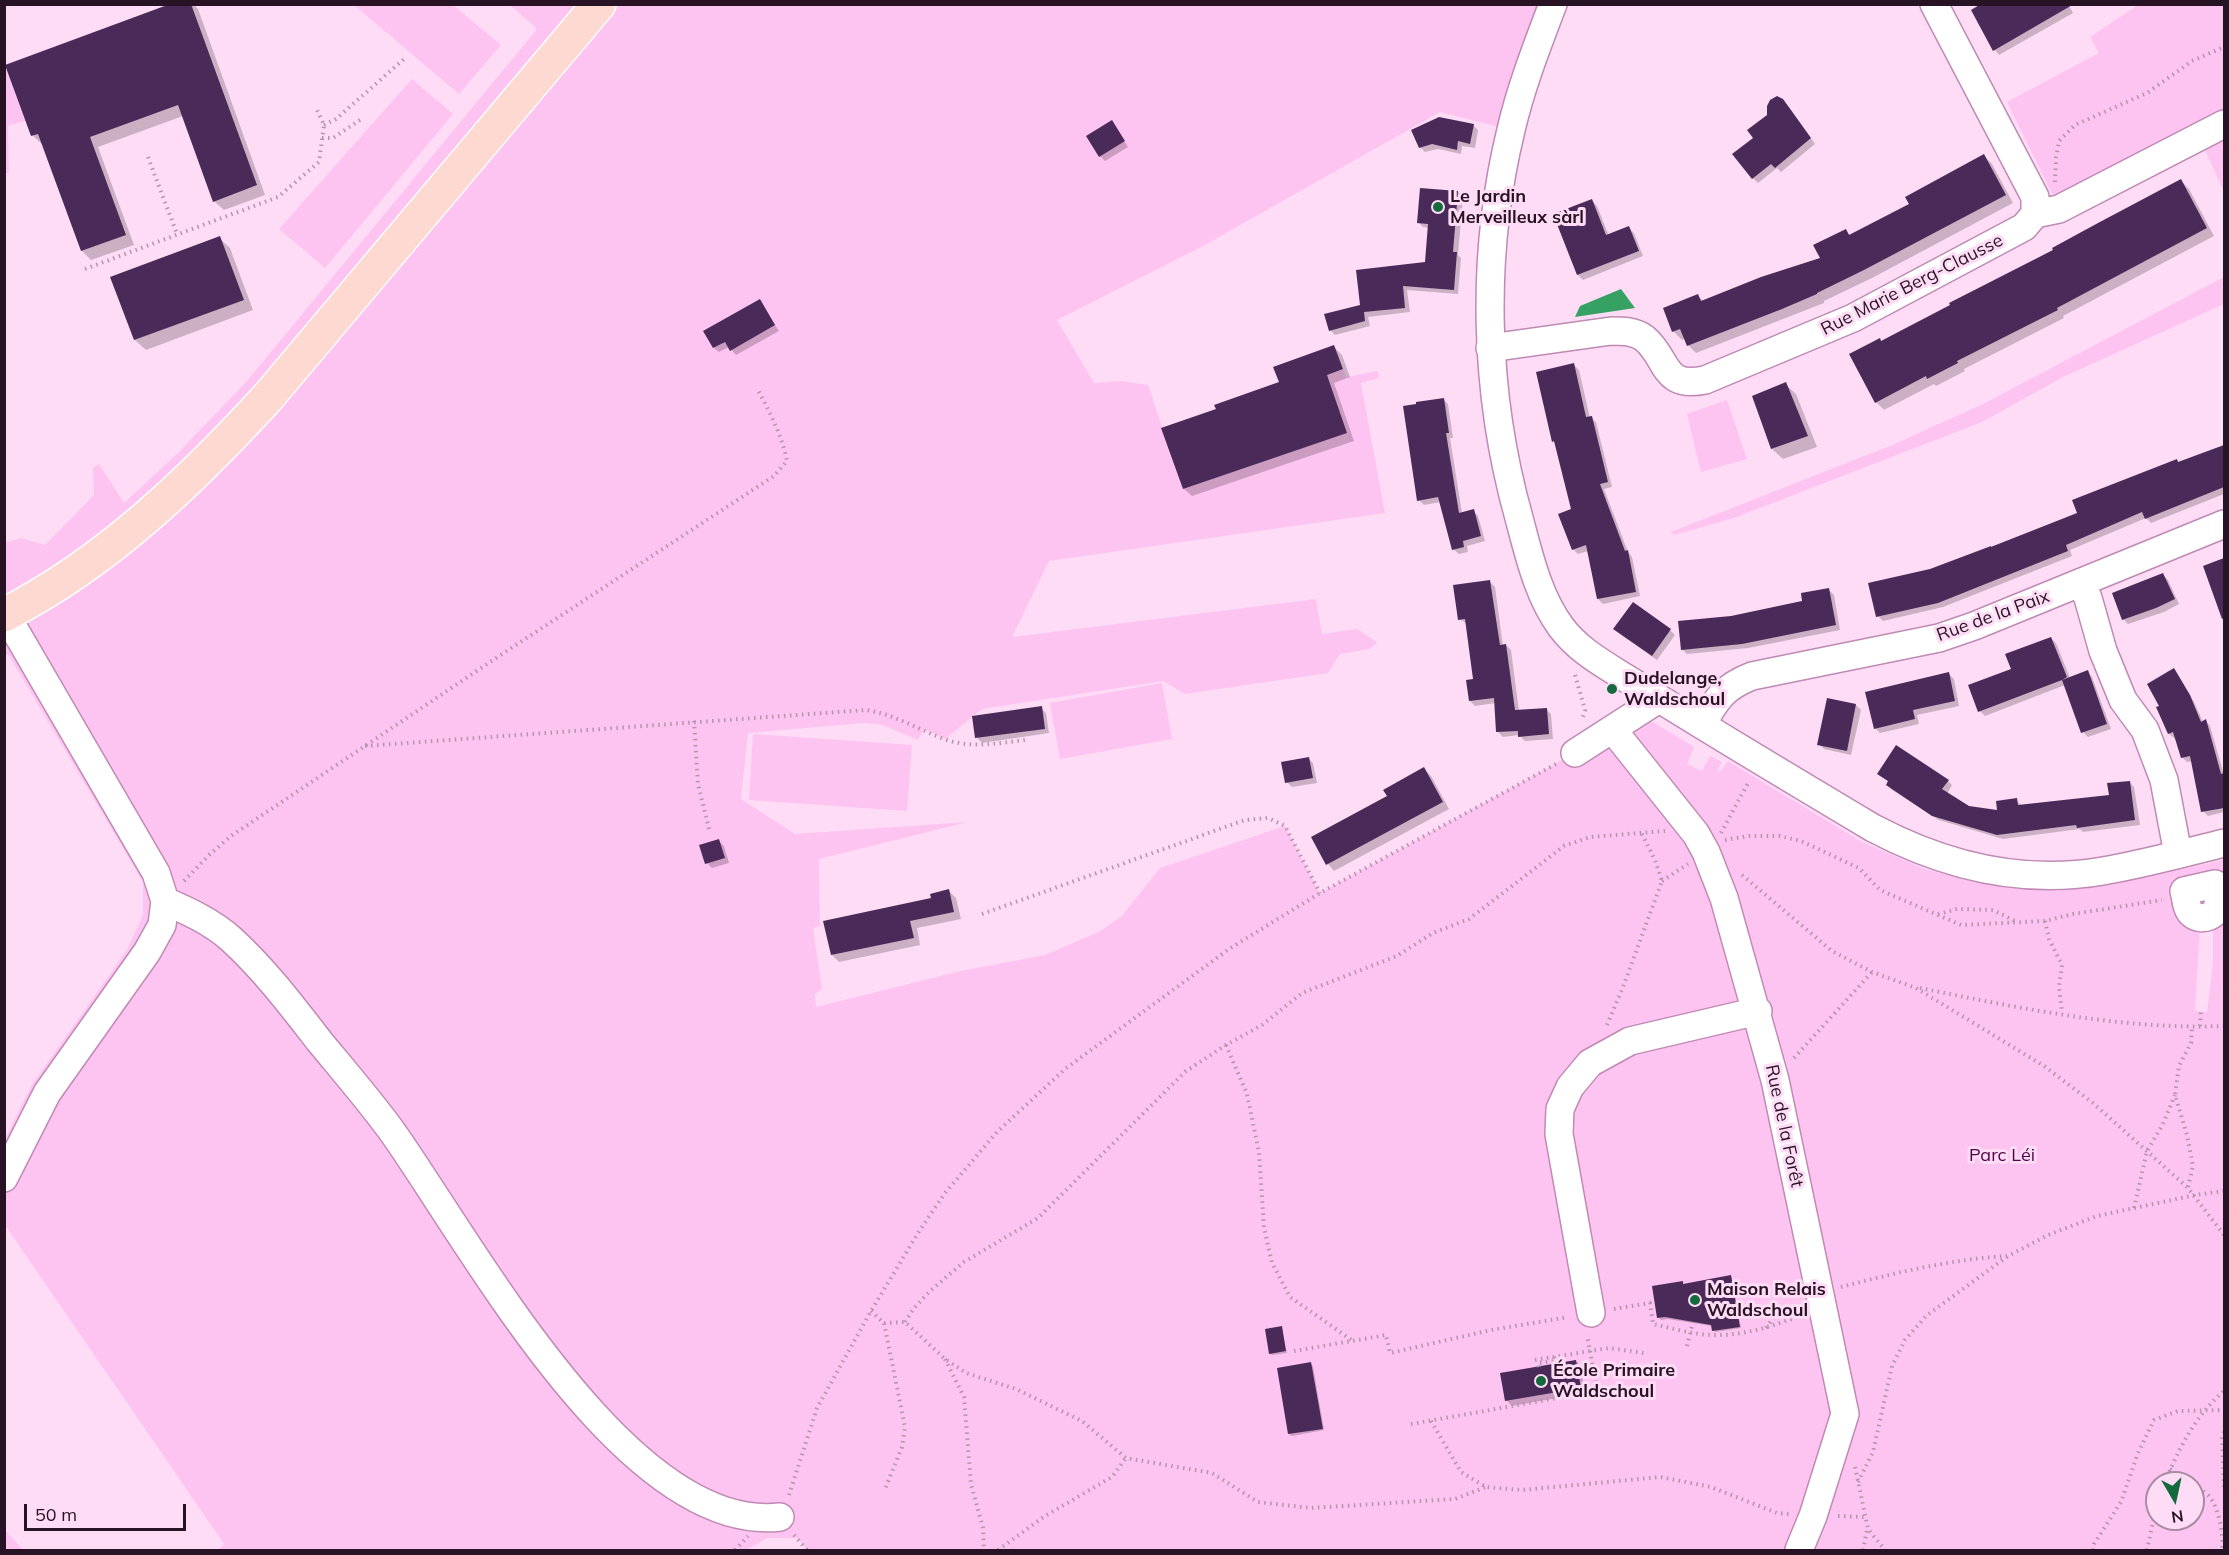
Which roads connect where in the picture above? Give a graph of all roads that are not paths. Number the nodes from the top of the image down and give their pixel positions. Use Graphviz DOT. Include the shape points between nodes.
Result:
graph roads {
  1 [pos="599,4"];
  2 [pos="1552,4"];
  3 [pos="1934,4"];
  4 [pos="2224,124"];
  5 [pos="2035,214"];
  6 [pos="1490,348"];
  7 [pos="2224,524"];
  8 [pos="2081,583"];
  9 [pos="5,613"];
  10 [pos="1659,699"];
  11 [pos="1702,725"];
  12 [pos="1613,730"];
  13 [pos="1575,753"];
  14 [pos="2224,843"];
  15 [pos="2178,854"];
  16 [pos="165,901"];
  17 [pos="1758,1011"];
  18 [pos="4,1178"];
  19 [pos="1587,1313"];
  20 [pos="780,1517"];
  21 [pos="1799,1551"];
  1 -- 9 [label="main road" via="215,455 100,555"];
  2 -- 6 [label="street" via="1511,130 1495,218"];
  3 -- 5 [label="street" via="2035,196"];
  4 -- 5 [label="street, Rue Marie Berg-Clausse" via="2059,209"];
  5 -- 6 [label="street, Rue Marie Berg-Clausse" via="2024,227 1853,318 1689,384 1674,378 1644,339 1630,332 1611,331"];
  6 -- 10 [label="street" via="1512,496 1545,600 1561,628 1589,655"];
  7 -- 8 [label="street, Rue de la Paix"];
  8 -- 11 [label="street, Rue de la Paix" via="1939,638 1752,676 1721,694"];
  8 -- 15 [label="street" via="2123,700 2145,730 2164,780"];
  9 -- 16 [label="street" via="156,873"];
  10 -- 11 [label="street"];
  10 -- 12 [label="street"];
  11 -- 15 [label="street" via="1872,828 1908,847 1965,866 2006,873 2058,875 2103,871"];
  12 -- 13 [label="street"];
  12 -- 17 [label="street, Rue de la Forêt" via="1706,842"];
  14 -- 15 [label="street"];
  16 -- 18 [label="street" via="162,925 147,952 47,1093"];
  16 -- 20 [label="street" via="214,926 265,973 390,1129 532,1340 610,1434 678,1491 723,1511 764,1519"];
  17 -- 19 [label="street" via="1630,1041 1590,1063 1570,1087 1560,1109 1559,1134"];
  17 -- 21 [label="street, Rue de la Forêt" via="1845,1414"];
}
